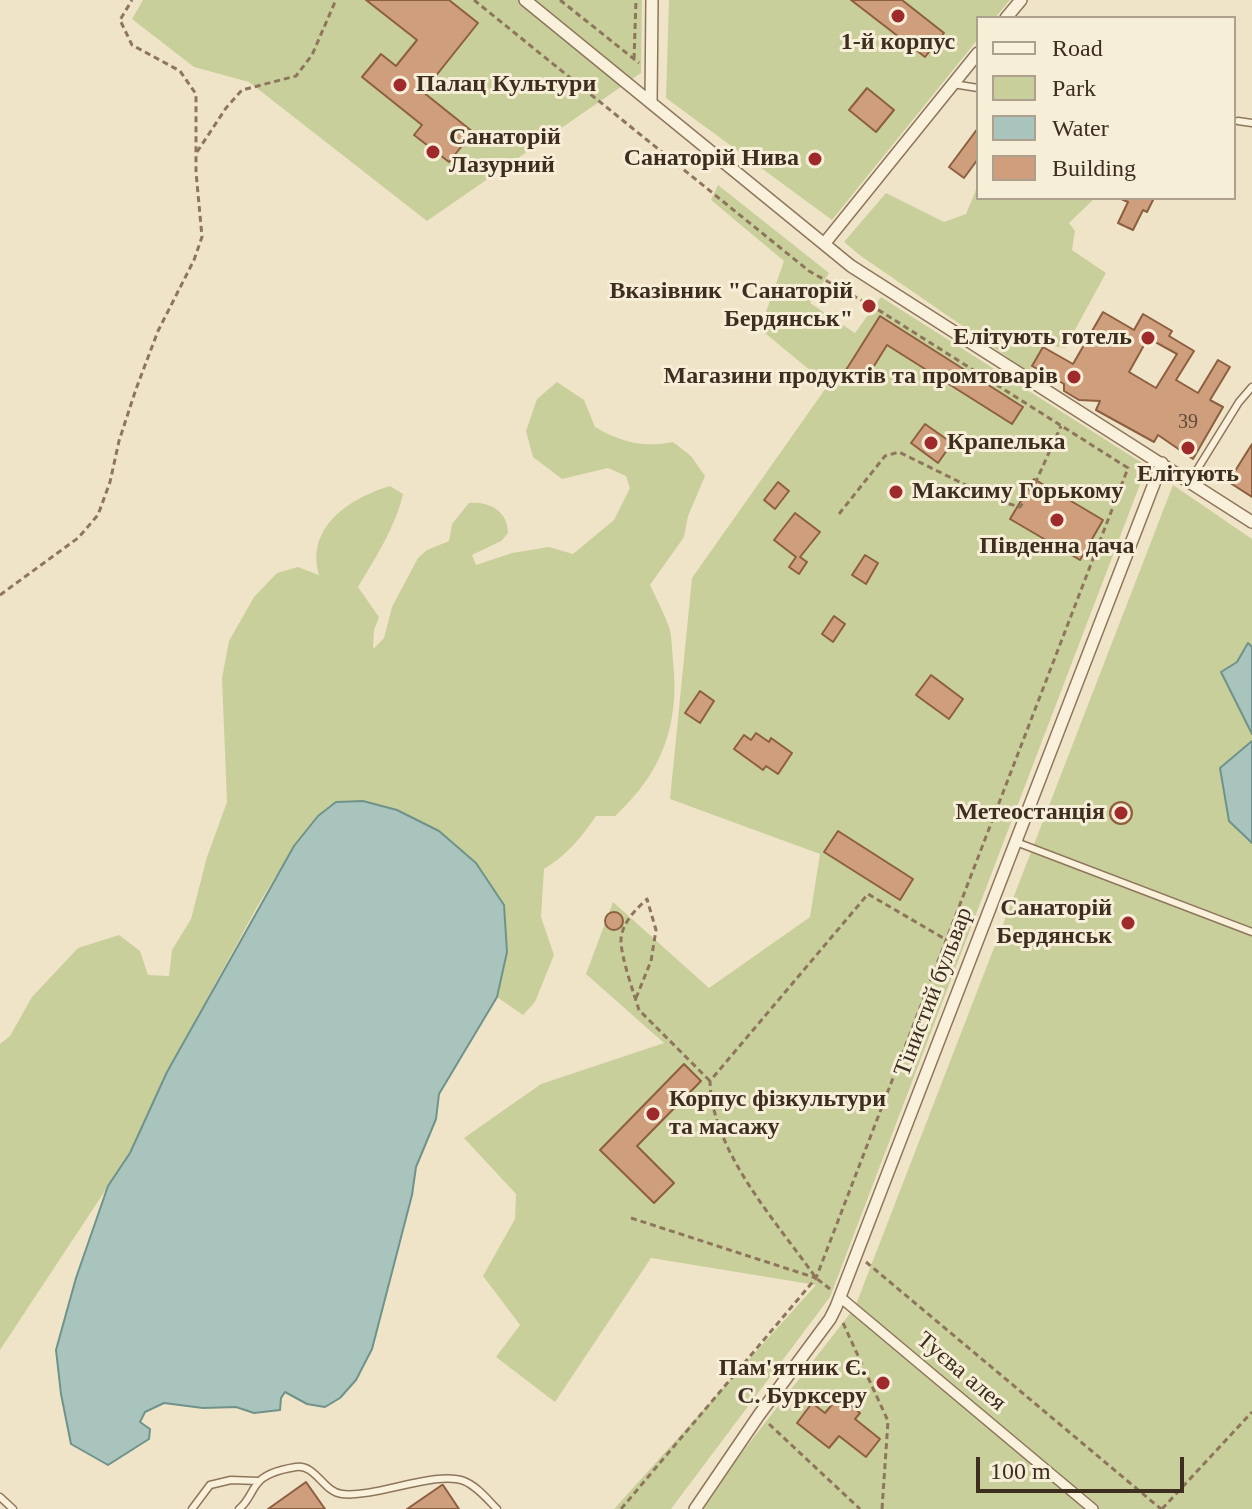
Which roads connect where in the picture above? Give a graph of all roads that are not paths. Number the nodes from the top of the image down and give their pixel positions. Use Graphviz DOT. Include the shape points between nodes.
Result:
graph roads {
  1 [pos="525,0"];
  2 [pos="652,0"];
  3 [pos="1021,0"];
  4 [pos="1008,16"];
  5 [pos="976,55"];
  6 [pos="953,84"];
  7 [pos="976,88"];
  8 [pos="651,103"];
  9 [pos="1238,121"];
  10 [pos="1252,123"];
  11 [pos="824,244"];
  12 [pos="1252,387"];
  13 [pos="1162,463"];
  14 [pos="1190,481"];
  15 [pos="1252,522"];
  16 [pos="1016,842"];
  17 [pos="1252,932"];
  18 [pos="838,1302"];
  19 [pos="258,1481"];
  20 [pos="0,1497"];
  21 [pos="13,1509"];
  22 [pos="192,1509"];
  23 [pos="239,1509"];
  24 [pos="497,1509"];
  25 [pos="695,1509"];
  26 [pos="1093,1509"];
  1 -- 8 [label="street"];
  2 -- 8 [label="street"];
  3 -- 4 [label="street"];
  5 -- 6 [label="street"];
  6 -- 7 [label="lane"];
  6 -- 11 [label="street"];
  8 -- 11 [label="street"];
  9 -- 10 [label="lane"];
  11 -- 13 [label="street"];
  12 -- 14 [label="lane"];
  13 -- 14 [label="street"];
  13 -- 16 [label="street, Тінистий бульвар"];
  14 -- 15 [label="street"];
  16 -- 17 [label="lane"];
  16 -- 18 [label="street, Тінистий бульвар"];
  18 -- 25 [label="street, Тінистий бульвар"];
  18 -- 26 [label="street, Туєва алея"];
  19 -- 22 [label="lane" via="210,1485"];
  19 -- 23 [label="lane"];
  19 -- 24 [label="lane" via="300,1466 343,1494 443,1478 464,1480"];
  20 -- 21 [label="lane"];
}
